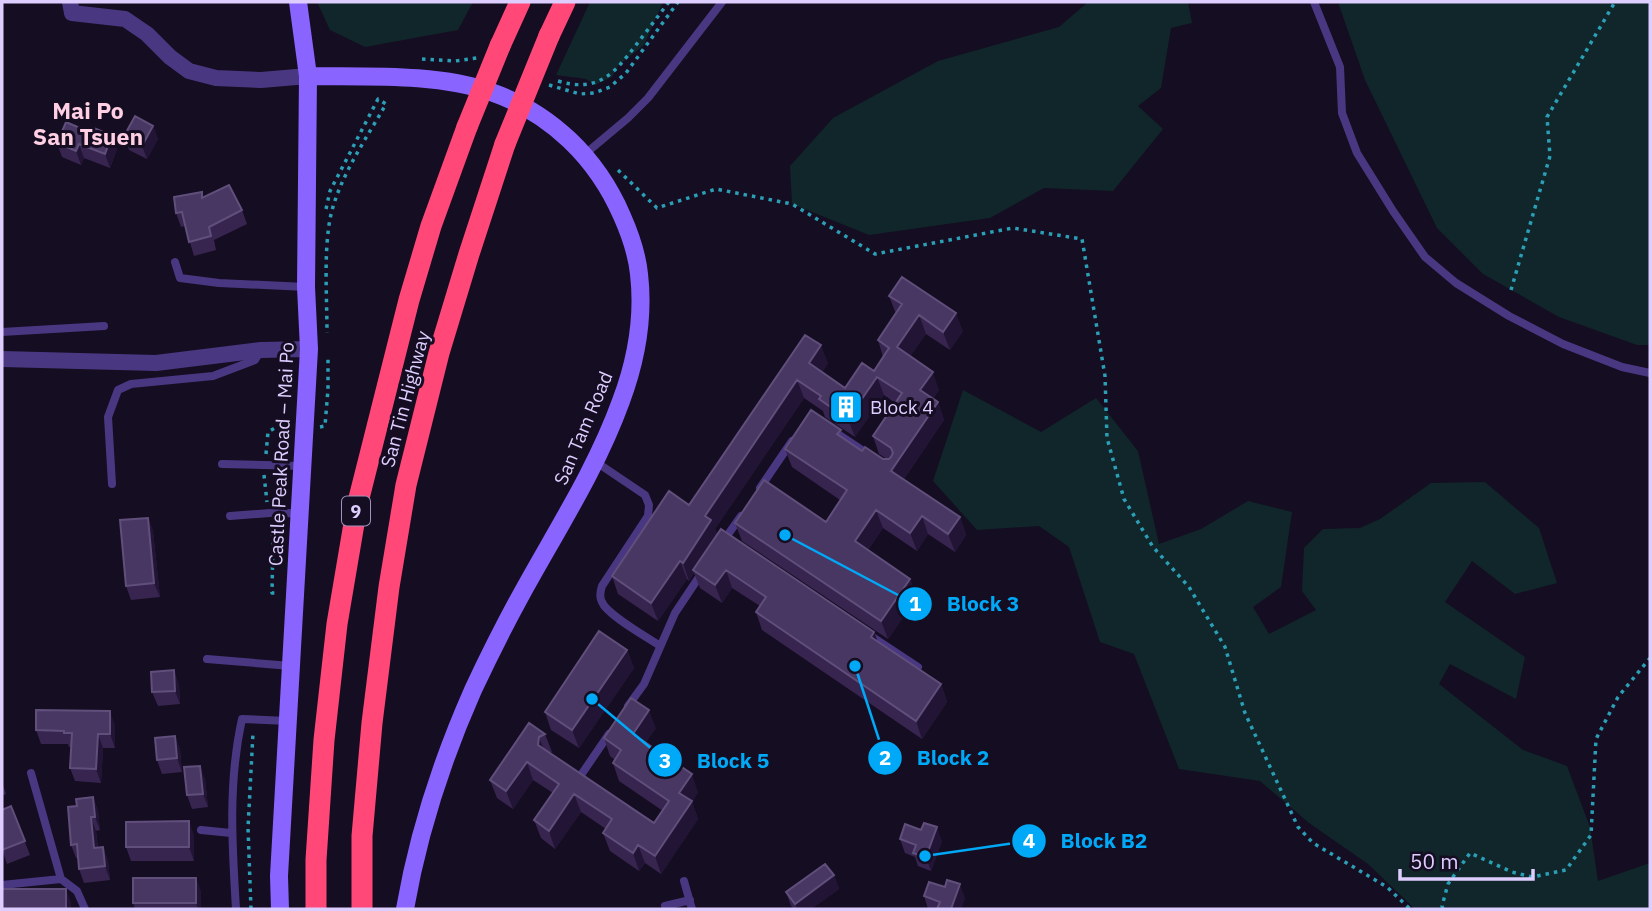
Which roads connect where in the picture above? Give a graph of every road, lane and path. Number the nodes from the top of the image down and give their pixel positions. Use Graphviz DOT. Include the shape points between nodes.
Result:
graph roads {
  1 [pos="70,2"];
  2 [pos="298,2"];
  3 [pos="520,2"];
  4 [pos="565,2"];
  5 [pos="669,2"];
  6 [pos="722,2"];
  7 [pos="1314,2"];
  8 [pos="1615,2"];
  9 [pos="308,76"];
  10 [pos="558,81"];
  11 [pos="589,150"];
  12 [pos="324,214"];
  13 [pos="175,262"];
  14 [pos="306,287"];
  15 [pos="1511,290"];
  16 [pos="104,326"];
  17 [pos="2,332"];
  18 [pos="327,337"];
  19 [pos="309,349"];
  20 [pos="261,350"];
  21 [pos="328,350"];
  22 [pos="2,359"];
  23 [pos="1650,373"];
  24 [pos="325,415"];
  25 [pos="831,429"];
  26 [pos="795,437"];
  27 [pos="595,461"];
  28 [pos="222,464"];
  29 [pos="883,464"];
  30 [pos="303,466"];
  31 [pos="112,484"];
  32 [pos="757,493"];
  33 [pos="749,504"];
  34 [pos="299,515"];
  35 [pos="230,516"];
  36 [pos="726,538"];
  37 [pos="737,545"];
  38 [pos="719,548"];
  39 [pos="711,559"];
  40 [pos="271,593"];
  41 [pos="279,593"];
  42 [pos="861,629"];
  43 [pos="660,646"];
  44 [pos="1650,658"];
  45 [pos="207,659"];
  46 [pos="291,666"];
  47 [pos="918,667"];
  48 [pos="622,715"];
  49 [pos="288,721"];
  50 [pos="615,726"];
  51 [pos="253,740"];
  52 [pos="570,771"];
  53 [pos="31,773"];
  54 [pos="579,778"];
  55 [pos="590,785"];
  56 [pos="201,830"];
  57 [pos="231,833"];
  58 [pos="61,879"];
  59 [pos="684,881"];
  60 [pos="2,885"];
  61 [pos="691,905"];
  62 [pos="665,906"];
  63 [pos="85,909"];
  64 [pos="236,909"];
  65 [pos="251,909"];
  66 [pos="280,909"];
  67 [pos="316,909"];
  68 [pos="362,909"];
  69 [pos="405,909"];
  70 [pos="1410,909"];
  71 [pos="1443,909"];
  1 -- 9 [label="street" via="72,13 125,19 189,71 228,79"];
  2 -- 9 [label="street, Castle Peak Road – Mai Po"];
  3 -- 67 [label="highway, San Tin Highway / 9, bridge" via="431,226 357,506 324,740"];
  4 -- 68 [label="highway, San Tin Highway, bridge" via="505,144 439,353 406,485 372,723 362,836"];
  5 -- 10 [label="path" via="608,76 583,85"];
  6 -- 11 [label="lane" via="648,98"];
  7 -- 23 [label="lane" via="1340,67 1342,113 1357,153 1426,257 1456,283 1552,338 1622,367"];
  8 -- 15 [label="path" via="1546,117 1550,156"];
  9 -- 11 [label="street, San Tam Road" via="465,85 509,99"];
  9 -- 14 [label="street, Castle Peak Road – Mai Po"];
  11 -- 27 [label="street, San Tam Road" via="626,225 637,258 640,290 635,355"];
  11 -- 70 [label="path" via="657,208 716,189 792,204 875,254 1013,228 1082,239 1105,376 1107,438 1124,499 1153,547 1189,587 1225,647 1245,713 1298,827 1313,843 1387,887"];
  12 -- 18 [label="path" via="330,191 378,99 385,103 351,166 329,225"];
  13 -- 14 [label="lane" via="180,278"];
  14 -- 19 [label="street, Castle Peak Road – Mai Po"];
  16 -- 17 [label="lane"];
  19 -- 20 [label="street"];
  19 -- 30 [label="street, Castle Peak Road – Mai Po"];
  20 -- 22 [label="street" via="156,363"];
  20 -- 31 [label="lane" via="256,360 213,376 131,384 118,390 108,417"];
  21 -- 24 [label="path"];
  25 -- 29 [label="lane"];
  26 -- 32 [label="lane"];
  27 -- 43 [label="lane" via="645,495 650,510 602,586 600,598 606,609"];
  27 -- 69 [label="street, San Tam Road" via="501,634 457,727 426,820"];
  28 -- 30 [label="lane"];
  30 -- 34 [label="street, Castle Peak Road – Mai Po"];
  33 -- 36 [label="lane"];
  34 -- 35 [label="lane"];
  34 -- 46 [label="street, Castle Peak Road – Mai Po"];
  36 -- 37 [label="lane"];
  36 -- 38 [label="lane"];
  39 -- 43 [label="lane" via="675,612"];
  40 -- 41 [label="path"];
  42 -- 47 [label="lane"];
  43 -- 48 [label="lane" via="644,684"];
  44 -- 71 [label="path" via="1618,696 1596,739 1591,835 1566,870 1532,877 1470,853 1448,884"];
  45 -- 46 [label="lane"];
  46 -- 49 [label="street, Castle Peak Road – Mai Po"];
  49 -- 57 [label="lane" via="242,719"];
  49 -- 66 [label="street, Castle Peak Road – Mai Po"];
  50 -- 54 [label="lane"];
  51 -- 65 [label="path" via="247,828"];
  52 -- 54 [label="lane"];
  53 -- 58 [label="lane"];
  54 -- 55 [label="lane"];
  56 -- 57 [label="lane"];
  57 -- 64 [label="lane"];
  58 -- 60 [label="lane"];
  58 -- 63 [label="lane" via="77,891"];
  59 -- 61 [label="lane"];
  61 -- 62 [label="lane"];
}
